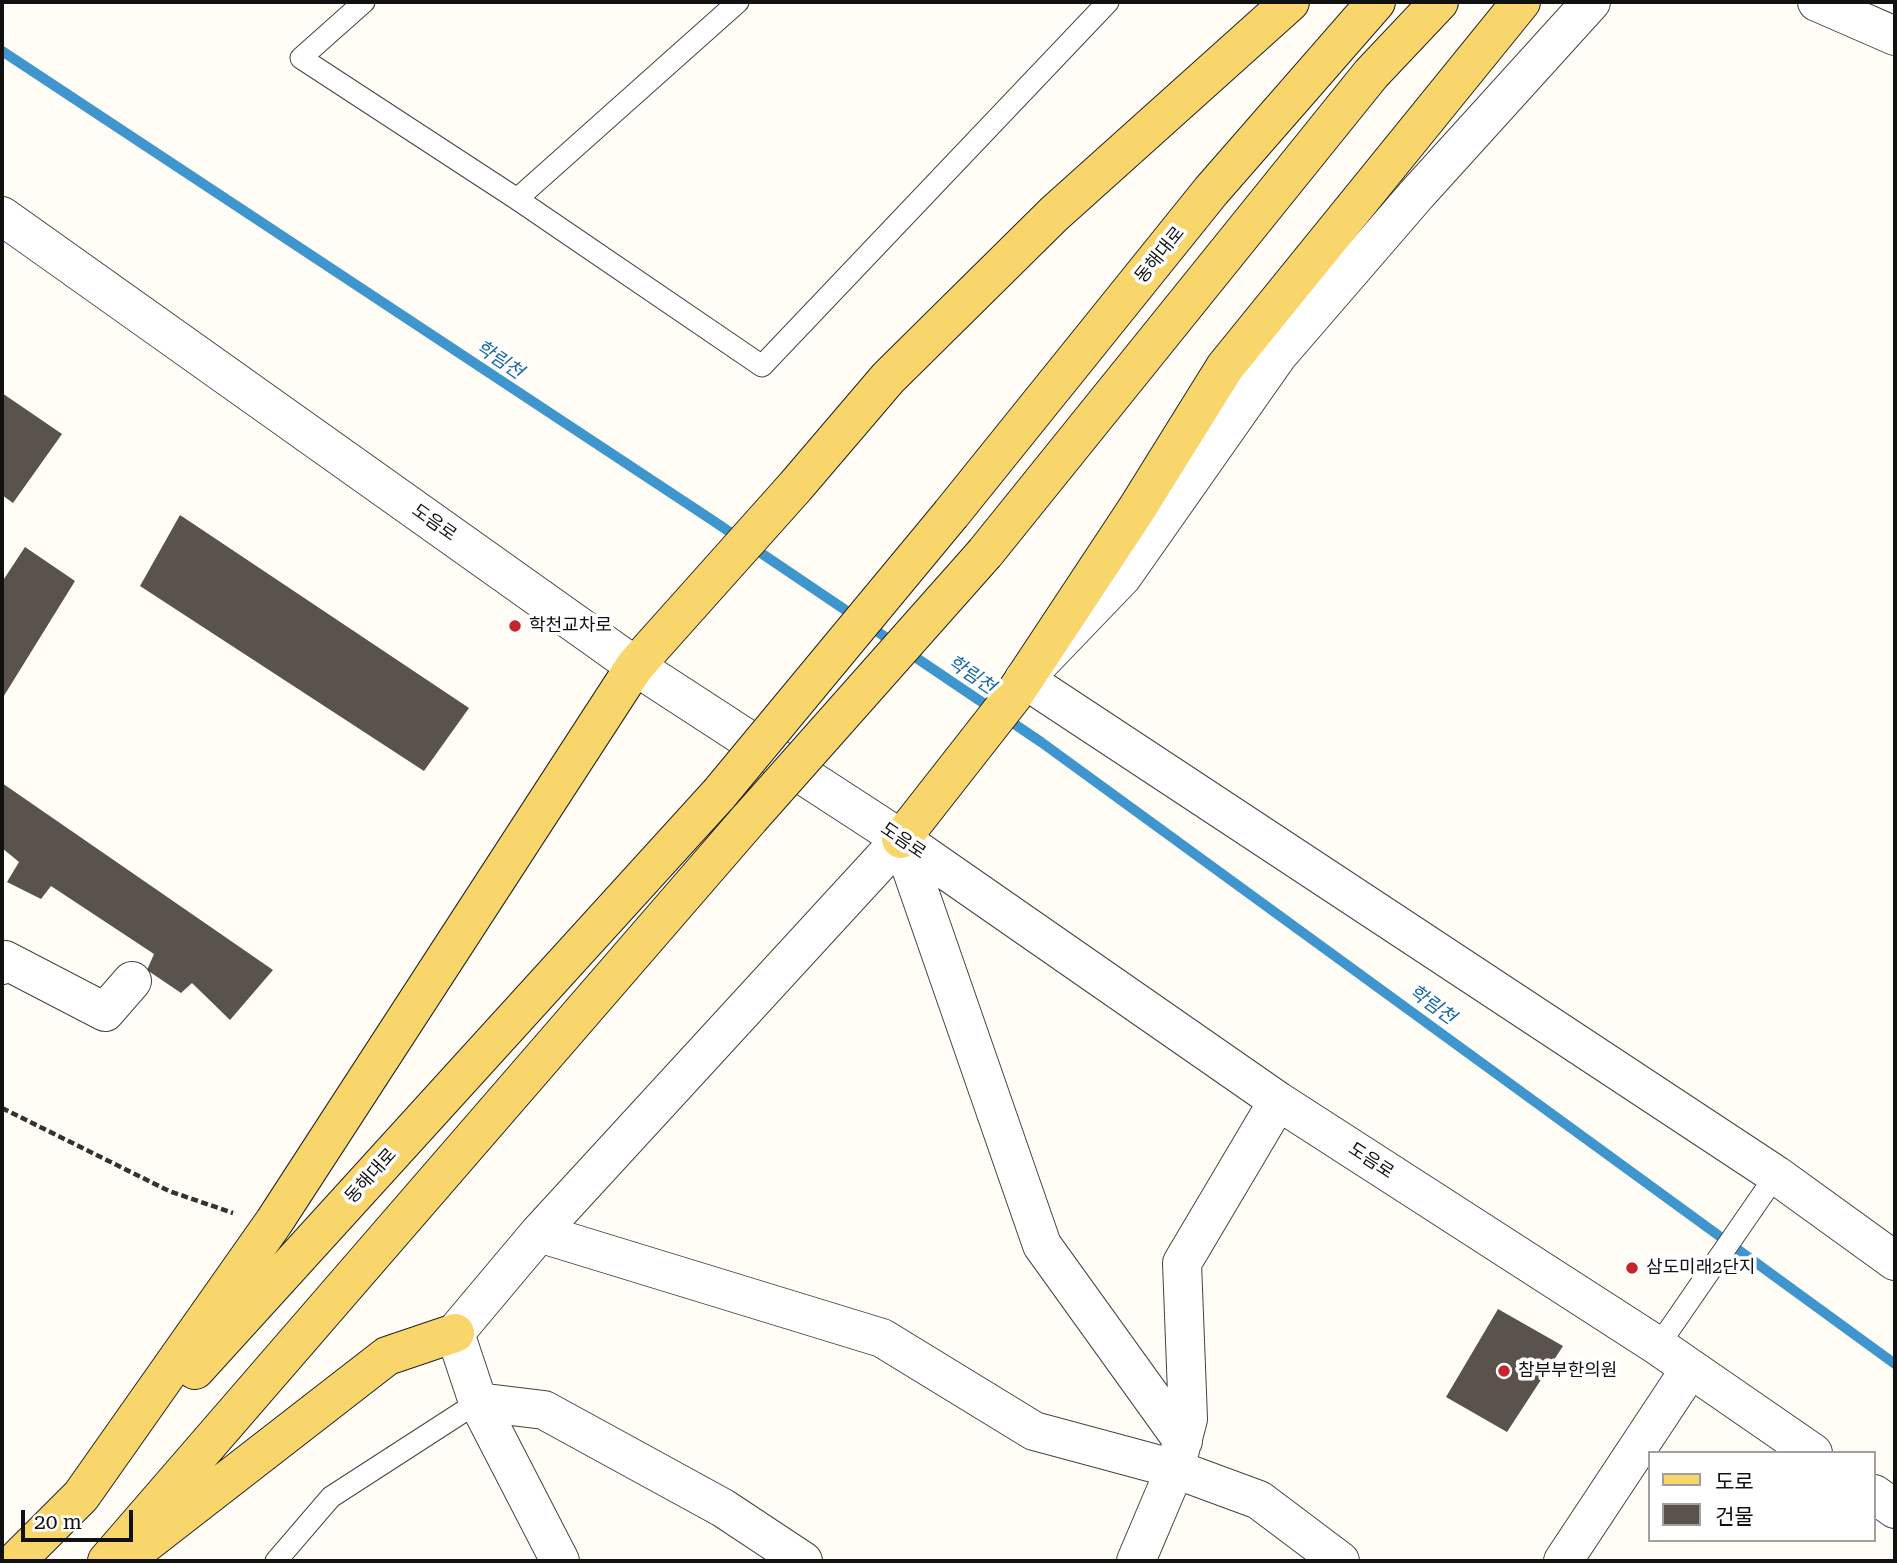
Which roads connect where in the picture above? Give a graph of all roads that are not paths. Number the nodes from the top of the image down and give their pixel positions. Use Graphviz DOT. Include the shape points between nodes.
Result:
graph roads {
  1 [pos="364,2"];
  2 [pos="738,2"];
  3 [pos="1108,2"];
  4 [pos="1290,2"];
  5 [pos="1376,2"];
  6 [pos="1439,2"];
  7 [pos="1521,2"];
  8 [pos="1591,2"];
  9 [pos="1817,2"];
  10 [pos="1895,36"];
  11 [pos="517,199"];
  12 [pos="2,216"];
  13 [pos="635,666"];
  14 [pos="1018,688"];
  15 [pos="901,839"];
  16 [pos="2,965"];
  17 [pos="132,981"];
  18 [pos="1278,1101"];
  19 [pos="1776,1175"];
  20 [pos="539,1233"];
  21 [pos="1895,1261"];
  22 [pos="455,1333"];
  23 [pos="1658,1346"];
  24 [pos="1690,1369"];
  25 [pos="478,1402"];
  26 [pos="1810,1451"];
  27 [pos="1179,1455"];
  28 [pos="1876,1495"];
  29 [pos="81,1496"];
  30 [pos="1895,1508"];
  31 [pos="16,1561"];
  32 [pos="26,1561"];
  33 [pos="107,1561"];
  34 [pos="123,1561"];
  35 [pos="276,1561"];
  36 [pos="560,1561"];
  37 [pos="803,1561"];
  38 [pos="1136,1561"];
  39 [pos="1340,1561"];
  40 [pos="1563,1561"];
  1 -- 11 [label="lane" via="301,58"];
  2 -- 11 [label="lane"];
  3 -- 11 [label="lane" via="762,366"];
  4 -- 13 [label="main road" via="1054,214 888,378"];
  5 -- 29 [label="main road, 동해대로, bridge" via="1211,191 719,794"];
  6 -- 33 [label="main road, bridge" via="1371,74 985,553"];
  7 -- 14 [label="main road" via="1225,366"];
  8 -- 14 [label="street" via="1278,355 1122,577"];
  9 -- 10 [label="street"];
  12 -- 13 [label="street, 도음로"];
  13 -- 15 [label="street, 도음로"];
  13 -- 29 [label="main road" via="274,1222"];
  14 -- 15 [label="main road"];
  14 -- 19 [label="street"];
  15 -- 18 [label="street, 도음로"];
  15 -- 20 [label="street"];
  15 -- 27 [label="street" via="1042,1245"];
  16 -- 17 [label="street" via="5,960 104,1012"];
  18 -- 23 [label="street, 도음로"];
  18 -- 27 [label="street" via="1182,1263 1188,1419"];
  19 -- 21 [label="street"];
  19 -- 23 [label="lane"];
  20 -- 22 [label="street"];
  20 -- 27 [label="street" via="883,1339 1034,1431"];
  22 -- 25 [label="street"];
  22 -- 34 [label="main road" via="387,1356"];
  23 -- 24 [label="street, 도음로"];
  24 -- 26 [label="street, 도음로"];
  24 -- 40 [label="street"];
  25 -- 35 [label="lane" via="331,1497"];
  25 -- 36 [label="street"];
  25 -- 37 [label="street" via="544,1410 723,1508"];
  27 -- 38 [label="street"];
  27 -- 39 [label="street" via="1259,1500"];
  28 -- 30 [label="street"];
  29 -- 31 [label="main road"];
  29 -- 32 [label="main road, 동해대로"];
}
